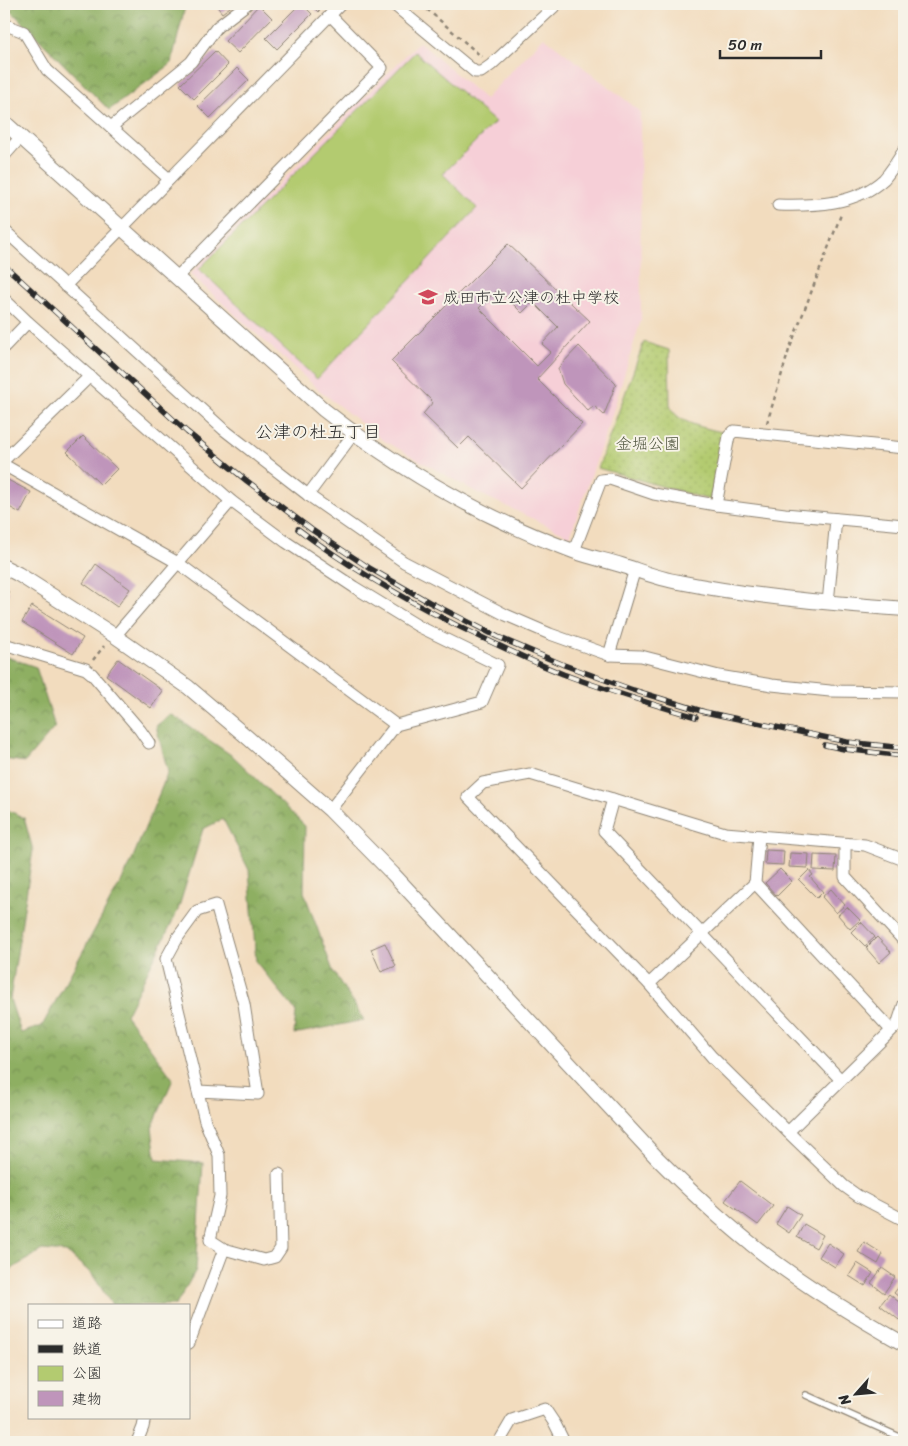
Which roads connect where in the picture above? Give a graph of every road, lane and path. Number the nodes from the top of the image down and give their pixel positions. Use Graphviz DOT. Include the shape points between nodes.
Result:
graph roads {
  1 [pos="246,4"];
  2 [pos="341,4"];
  3 [pos="393,4"];
  4 [pos="421,4"];
  5 [pos="557,4"];
  6 [pos="330,15"];
  7 [pos="5,26"];
  8 [pos="491,65"];
  9 [pos="4,122"];
  10 [pos="111,127"];
  11 [pos="20,138"];
  12 [pos="904,150"];
  13 [pos="4,156"];
  14 [pos="169,179"];
  15 [pos="847,199"];
  16 [pos="778,205"];
  17 [pos="121,229"];
  18 [pos="4,230"];
  19 [pos="176,278"];
  20 [pos="65,286"];
  21 [pos="4,299"];
  22 [pos="28,322"];
  23 [pos="4,347"];
  24 [pos="90,376"];
  25 [pos="770,413"];
  26 [pos="354,433"];
  27 [pos="904,448"];
  28 [pos="4,460"];
  29 [pos="4,464"];
  30 [pos="308,495"];
  31 [pos="231,501"];
  32 [pos="716,505"];
  33 [pos="836,519"];
  34 [pos="904,525"];
  35 [pos="574,551"];
  36 [pos="178,563"];
  37 [pos="4,567"];
  38 [pos="635,569"];
  39 [pos="828,603"];
  40 [pos="904,609"];
  41 [pos="115,636"];
  42 [pos="4,644"];
  43 [pos="104,646"];
  44 [pos="609,655"];
  45 [pos="86,669"];
  46 [pos="904,692"];
  47 [pos="396,725"];
  48 [pos="149,742"];
  49 [pos="613,799"];
  50 [pos="330,810"];
  51 [pos="760,836"];
  52 [pos="845,844"];
  53 [pos="904,860"];
  54 [pos="755,883"];
  55 [pos="701,934"];
  56 [pos="904,941"];
  57 [pos="649,984"];
  58 [pos="904,1004"];
  59 [pos="891,1030"];
  60 [pos="841,1080"];
  61 [pos="198,1091"];
  62 [pos="788,1132"];
  63 [pos="279,1174"];
  64 [pos="904,1220"];
  65 [pos="224,1249"];
  66 [pos="190,1340"];
  67 [pos="904,1344"];
  68 [pos="806,1395"];
  69 [pos="145,1418"];
  70 [pos="904,1441"];
  71 [pos="137,1442"];
  72 [pos="499,1442"];
  73 [pos="564,1442"];
  1 -- 10 [label="street" via="217,27 191,62"];
  2 -- 6 [label="street"];
  3 -- 8 [label="street" via="475,72"];
  4 -- 8 [label="path"];
  5 -- 8 [label="street"];
  6 -- 14 [label="street"];
  6 -- 19 [label="street" via="382,68"];
  7 -- 10 [label="street" via="24,32 47,70"];
  9 -- 11 [label="street"];
  10 -- 14 [label="street"];
  11 -- 13 [label="street"];
  11 -- 17 [label="street"];
  12 -- 15 [label="street" via="883,179 869,190"];
  14 -- 17 [label="street"];
  15 -- 16 [label="street" via="802,206"];
  15 -- 25 [label="path" via="789,350"];
  17 -- 19 [label="street"];
  17 -- 20 [label="street"];
  18 -- 20 [label="street"];
  19 -- 26 [label="street"];
  20 -- 30 [label="street" via="223,429"];
  21 -- 22 [label="street"];
  22 -- 23 [label="street"];
  22 -- 24 [label="street"];
  24 -- 28 [label="street"];
  24 -- 31 [label="street"];
  26 -- 30 [label="street"];
  26 -- 35 [label="street" via="400,464 484,512"];
  27 -- 32 [label="street" via="734,432 728,436"];
  29 -- 36 [label="street"];
  30 -- 44 [label="street" via="404,562 506,615"];
  31 -- 36 [label="street"];
  31 -- 47 [label="street" via="354,588 418,626 498,665 482,702"];
  32 -- 33 [label="street"];
  32 -- 35 [label="street" via="654,494 610,479 601,480"];
  33 -- 34 [label="street"];
  33 -- 39 [label="street"];
  35 -- 38 [label="street"];
  36 -- 41 [label="street"];
  36 -- 47 [label="street"];
  37 -- 41 [label="street"];
  38 -- 39 [label="street" via="677,582"];
  38 -- 44 [label="street"];
  39 -- 40 [label="street"];
  41 -- 50 [label="street" via="188,686"];
  42 -- 45 [label="street"];
  43 -- 45 [label="path"];
  44 -- 46 [label="street" via="641,656 719,676 772,685 830,691"];
  45 -- 48 [label="street"];
  47 -- 50 [label="street"];
  49 -- 51 [label="street" via="725,833"];
  49 -- 55 [label="street" via="604,831"];
  49 -- 57 [label="street" via="530,774 483,783 468,797"];
  50 -- 67 [label="street" via="700,1200 802,1282"];
  51 -- 52 [label="street"];
  51 -- 54 [label="street"];
  52 -- 53 [label="street" via="865,846"];
  52 -- 56 [label="street" via="845,877"];
  54 -- 55 [label="street"];
  54 -- 59 [label="street"];
  55 -- 57 [label="street"];
  55 -- 60 [label="street"];
  57 -- 62 [label="street" via="712,1057"];
  58 -- 59 [label="street" via="897,1025"];
  59 -- 60 [label="street"];
  60 -- 62 [label="street"];
  61 -- 61 [label="street" via="166,959 197,911 216,905 244,1004 258,1094"];
  61 -- 65 [label="street" via="205,1121 219,1155 220,1196 210,1240"];
  62 -- 64 [label="street" via="844,1186"];
  63 -- 65 [label="street" via="281,1248 275,1257 264,1260"];
  65 -- 66 [label="street"];
  68 -- 70 [label="lane"];
  69 -- 71 [label="street"];
  72 -- 73 [label="street" via="512,1420 545,1409"];
}
